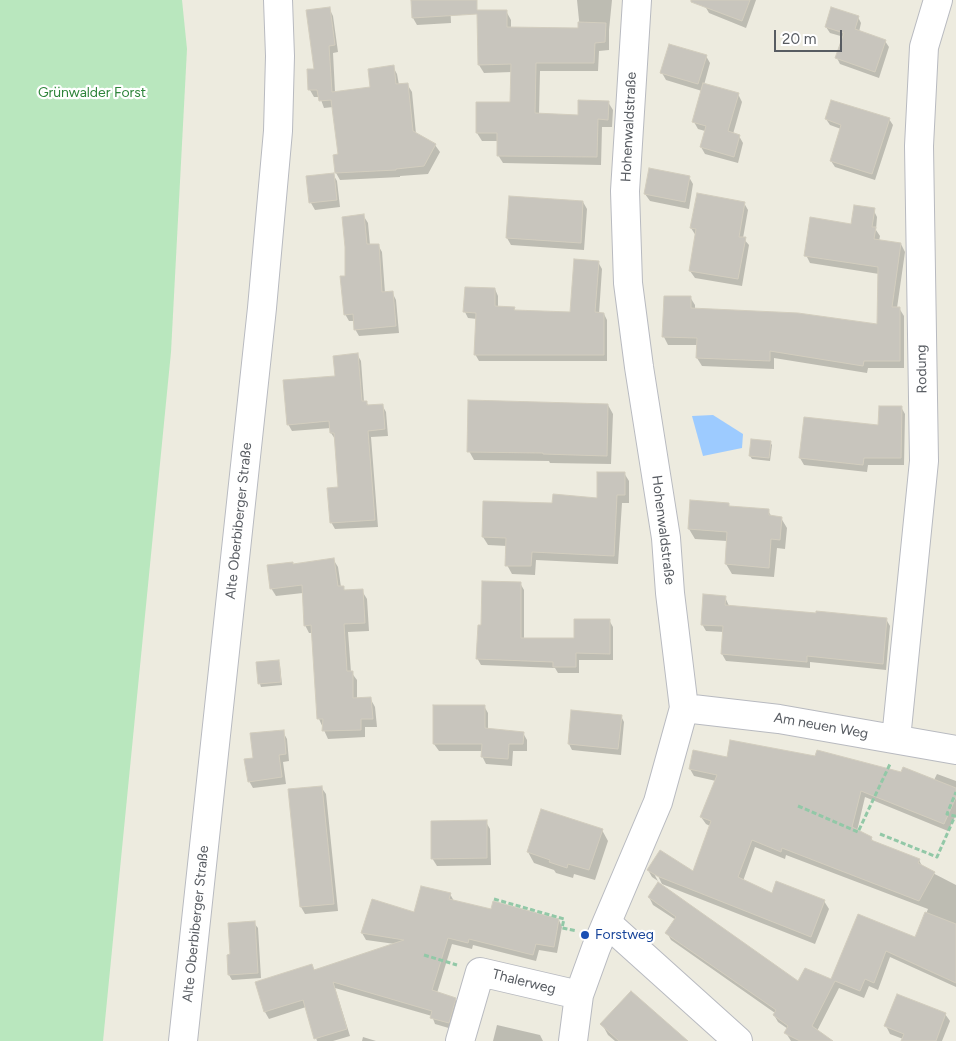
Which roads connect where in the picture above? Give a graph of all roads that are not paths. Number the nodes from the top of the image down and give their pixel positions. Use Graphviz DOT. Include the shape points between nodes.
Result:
graph roads {
  1 [pos="278,0"];
  2 [pos="637,0"];
  3 [pos="938,0"];
  4 [pos="684,708"];
  5 [pos="899,740"];
  6 [pos="956,750"];
  7 [pos="604,930"];
  8 [pos="579,996"];
  9 [pos="183,1041"];
  10 [pos="460,1041"];
  11 [pos="573,1041"];
  12 [pos="738,1041"];
  1 -- 9 [label="street, Alte Oberbiberger Straße" via="278,131 262,308"];
  2 -- 4 [label="street, Hohenwaldstraße" via="625,191 628,283 666,538"];
  3 -- 5 [label="street, Rodung" via="924,48 919,146 924,461"];
  4 -- 5 [label="street, Am neuen Weg" via="779,719"];
  4 -- 7 [label="street, Hohenwaldstraße" via="658,802"];
  5 -- 6 [label="street, Am neuen Weg"];
  7 -- 8 [label="street, Hohenwaldstraße"];
  7 -- 12 [label="street"];
  8 -- 10 [label="street, Thalerweg" via="480,972"];
  8 -- 11 [label="street, Hohenwaldstraße"];
}
